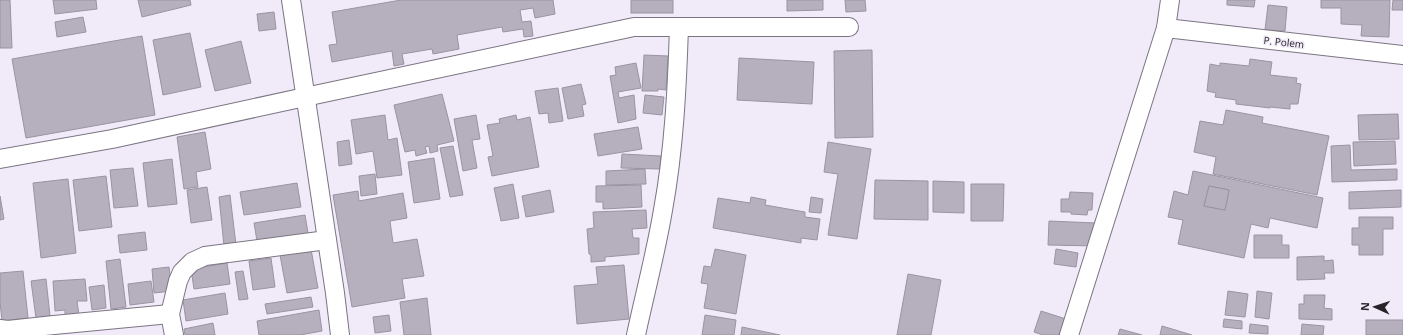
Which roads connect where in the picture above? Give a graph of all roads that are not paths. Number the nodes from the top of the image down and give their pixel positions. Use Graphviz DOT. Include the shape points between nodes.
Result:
graph roads {
  1 [pos="291,0"];
  2 [pos="1170,0"];
  3 [pos="679,27"];
  4 [pos="849,27"];
  5 [pos="1166,28"];
  6 [pos="1403,55"];
  7 [pos="305,96"];
  8 [pos="0,159"];
  9 [pos="327,240"];
  10 [pos="170,314"];
  11 [pos="0,329"];
  12 [pos="174,335"];
  13 [pos="340,335"];
  14 [pos="636,335"];
  15 [pos="1069,335"];
  1 -- 7 [label="street"];
  2 -- 5 [label="street"];
  3 -- 4 [label="street"];
  3 -- 7 [label="street" via="629,28"];
  3 -- 14 [label="street" via="677,78 664,210"];
  5 -- 6 [label="street, P. Polem"];
  5 -- 15 [label="street"];
  7 -- 8 [label="street" via="112,139"];
  7 -- 9 [label="street"];
  9 -- 10 [label="street" via="195,259 182,272"];
  9 -- 13 [label="street"];
  10 -- 11 [label="street"];
  10 -- 12 [label="street"];
}
